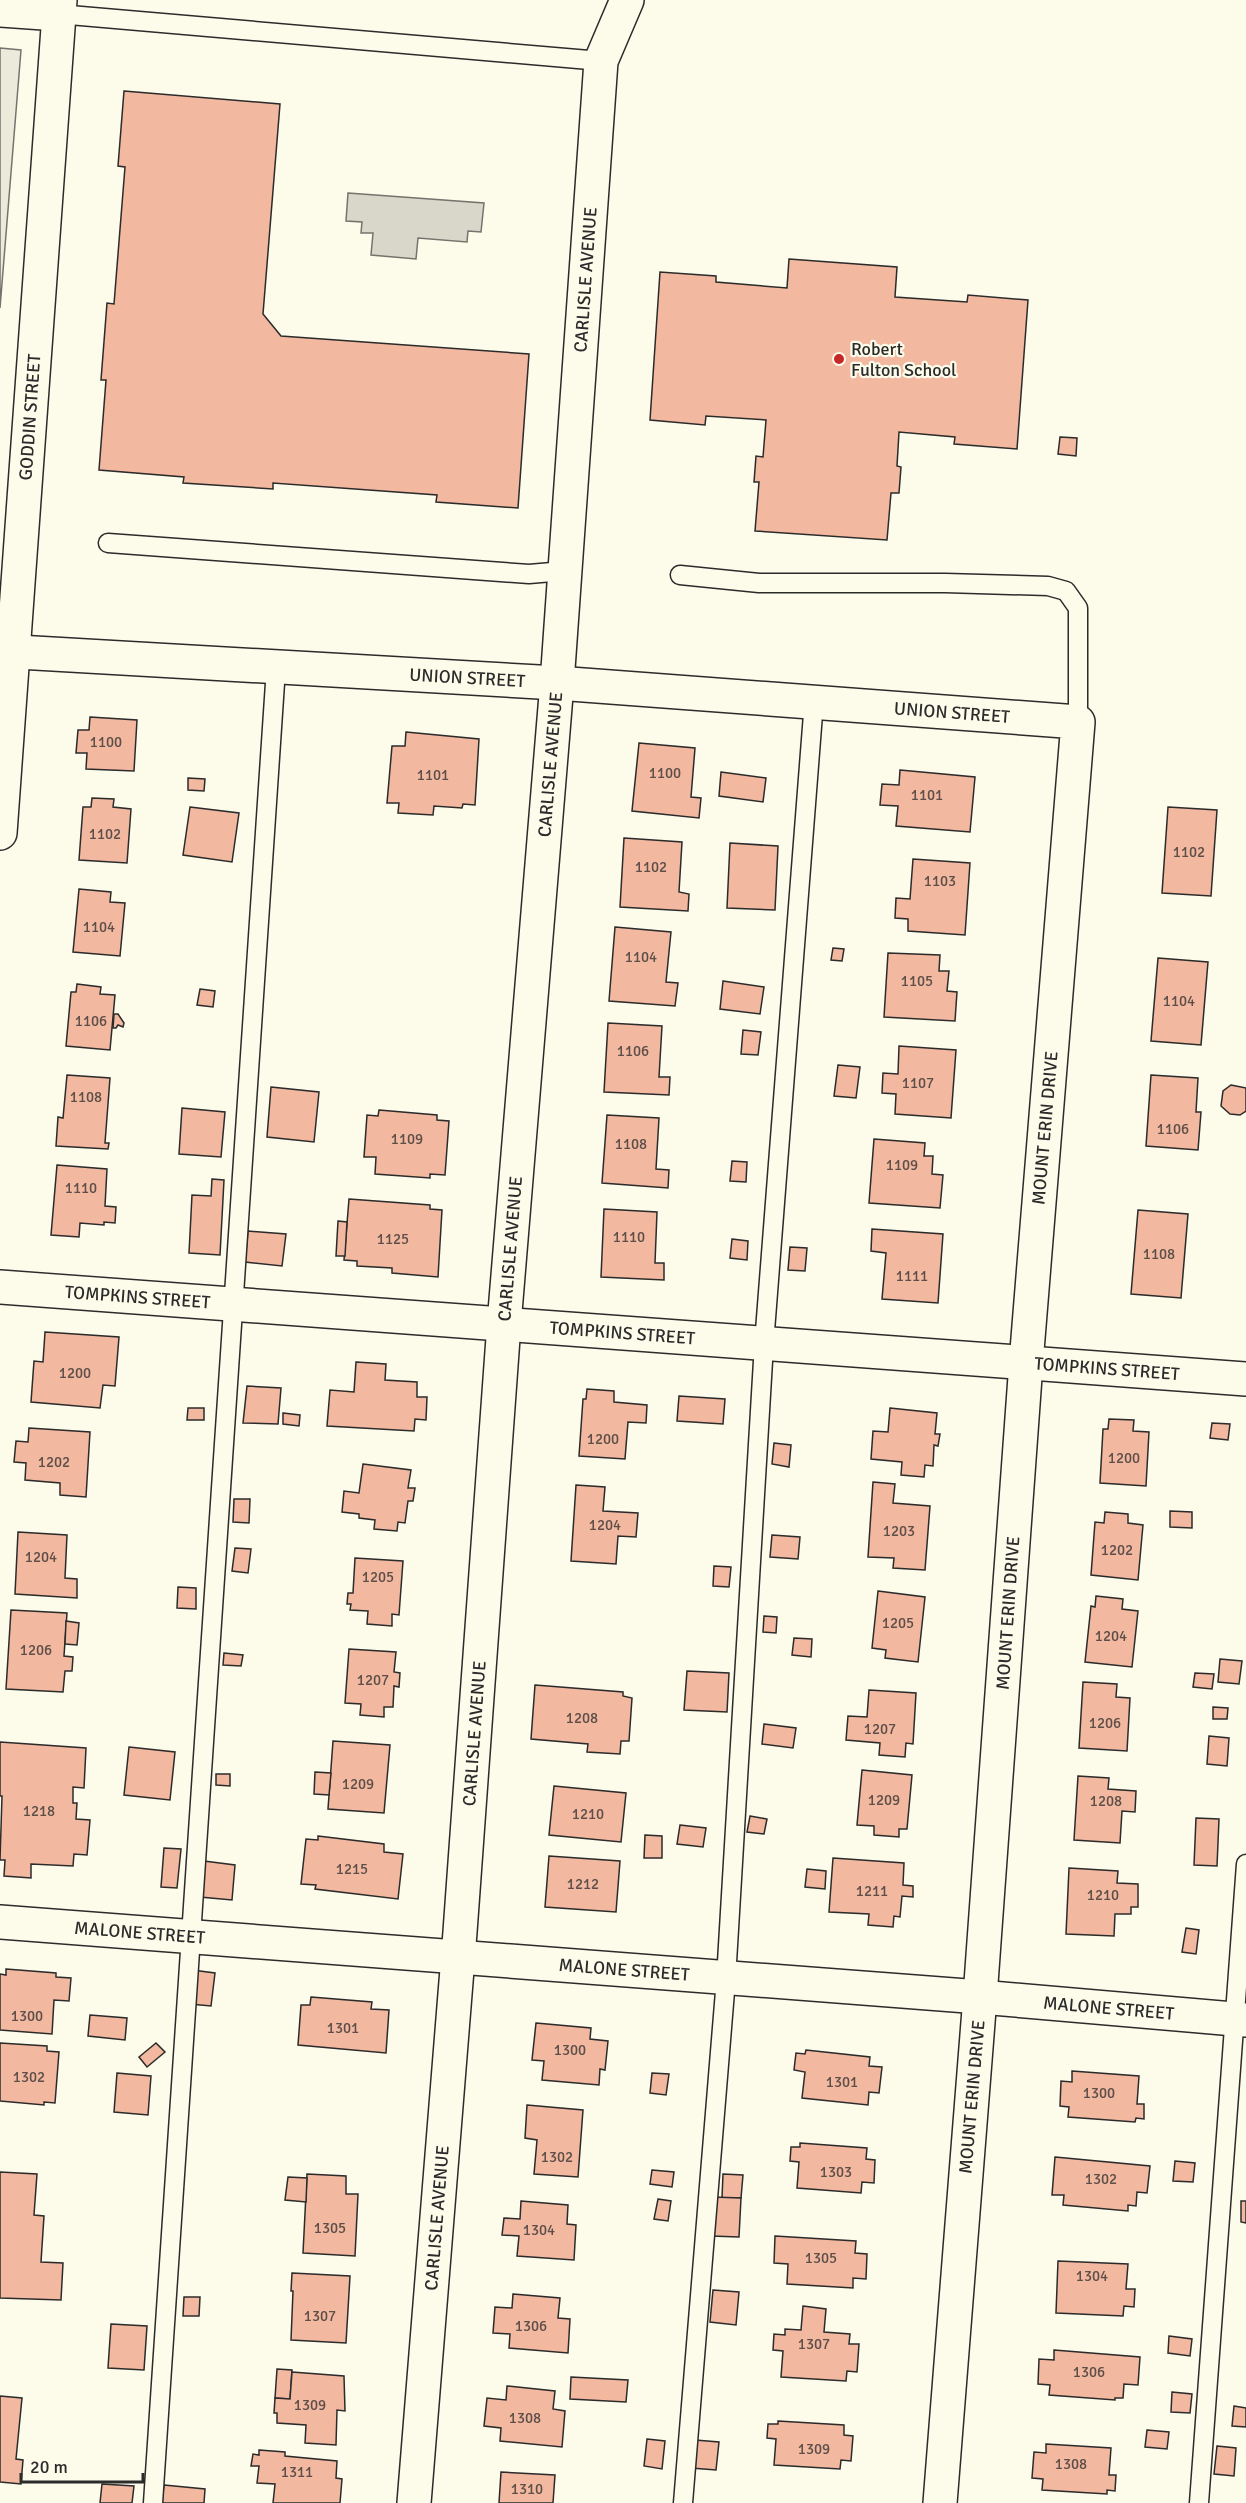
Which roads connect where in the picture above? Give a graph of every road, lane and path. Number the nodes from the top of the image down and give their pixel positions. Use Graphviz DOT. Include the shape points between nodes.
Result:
graph roads {
  1 [pos="627,0"];
  2 [pos="59,7"];
  3 [pos="0,10"];
  4 [pos="601,62"];
  5 [pos="108,543"];
  6 [pos="564,572"];
  7 [pos="680,575"];
  8 [pos="7,652"];
  9 [pos="276,668"];
  10 [pos="557,683"];
  11 [pos="814,702"];
  12 [pos="1078,722"];
  13 [pos="0,833"];
  14 [pos="0,1287"];
  15 [pos="232,1303"];
  16 [pos="504,1324"];
  17 [pos="764,1344"];
  18 [pos="1026,1363"];
  19 [pos="1246,1379"];
  20 [pos="1246,1864"];
  21 [pos="0,1922"];
  22 [pos="190,1937"];
  23 [pos="457,1958"];
  24 [pos="726,1978"];
  25 [pos="980,1997"];
  26 [pos="1240,2019"];
  27 [pos="153,2503"];
  28 [pos="414,2503"];
  29 [pos="683,2503"];
  30 [pos="940,2503"];
  31 [pos="1199,2503"];
  1 -- 4 [label="street, CARLISLE AVENUE"];
  2 -- 3 [label="street"];
  2 -- 4 [label="lane"];
  2 -- 8 [label="street, GODDIN STREET"];
  4 -- 6 [label="street, CARLISLE AVENUE"];
  5 -- 6 [label="lane" via="529,574"];
  6 -- 10 [label="street, CARLISLE AVENUE"];
  7 -- 12 [label="lane" via="759,584 945,583 1048,586 1066,591 1078,608"];
  8 -- 9 [label="street, UNION STREET"];
  8 -- 13 [label="street, GODDIN STREET"];
  9 -- 10 [label="street, UNION STREET"];
  9 -- 15 [label="lane"];
  10 -- 11 [label="street, UNION STREET"];
  10 -- 16 [label="street, CARLISLE AVENUE"];
  11 -- 12 [label="street, UNION STREET"];
  11 -- 17 [label="lane"];
  12 -- 18 [label="street, MOUNT ERIN DRIVE"];
  14 -- 15 [label="street, TOMPKINS STREET"];
  15 -- 16 [label="street, TOMPKINS STREET"];
  15 -- 22 [label="lane"];
  16 -- 17 [label="street, TOMPKINS STREET"];
  16 -- 23 [label="street, CARLISLE AVENUE"];
  17 -- 18 [label="street, TOMPKINS STREET"];
  17 -- 24 [label="lane"];
  18 -- 19 [label="street, TOMPKINS STREET"];
  18 -- 25 [label="street, MOUNT ERIN DRIVE"];
  20 -- 26 [label="lane"];
  21 -- 22 [label="street, MALONE STREET"];
  22 -- 23 [label="street, MALONE STREET"];
  22 -- 27 [label="lane"];
  23 -- 24 [label="street, MALONE STREET"];
  23 -- 28 [label="street, CARLISLE AVENUE"];
  24 -- 25 [label="street, MALONE STREET"];
  24 -- 29 [label="lane"];
  25 -- 26 [label="street, MALONE STREET"];
  25 -- 30 [label="street, MOUNT ERIN DRIVE"];
  26 -- 31 [label="lane"];
}
